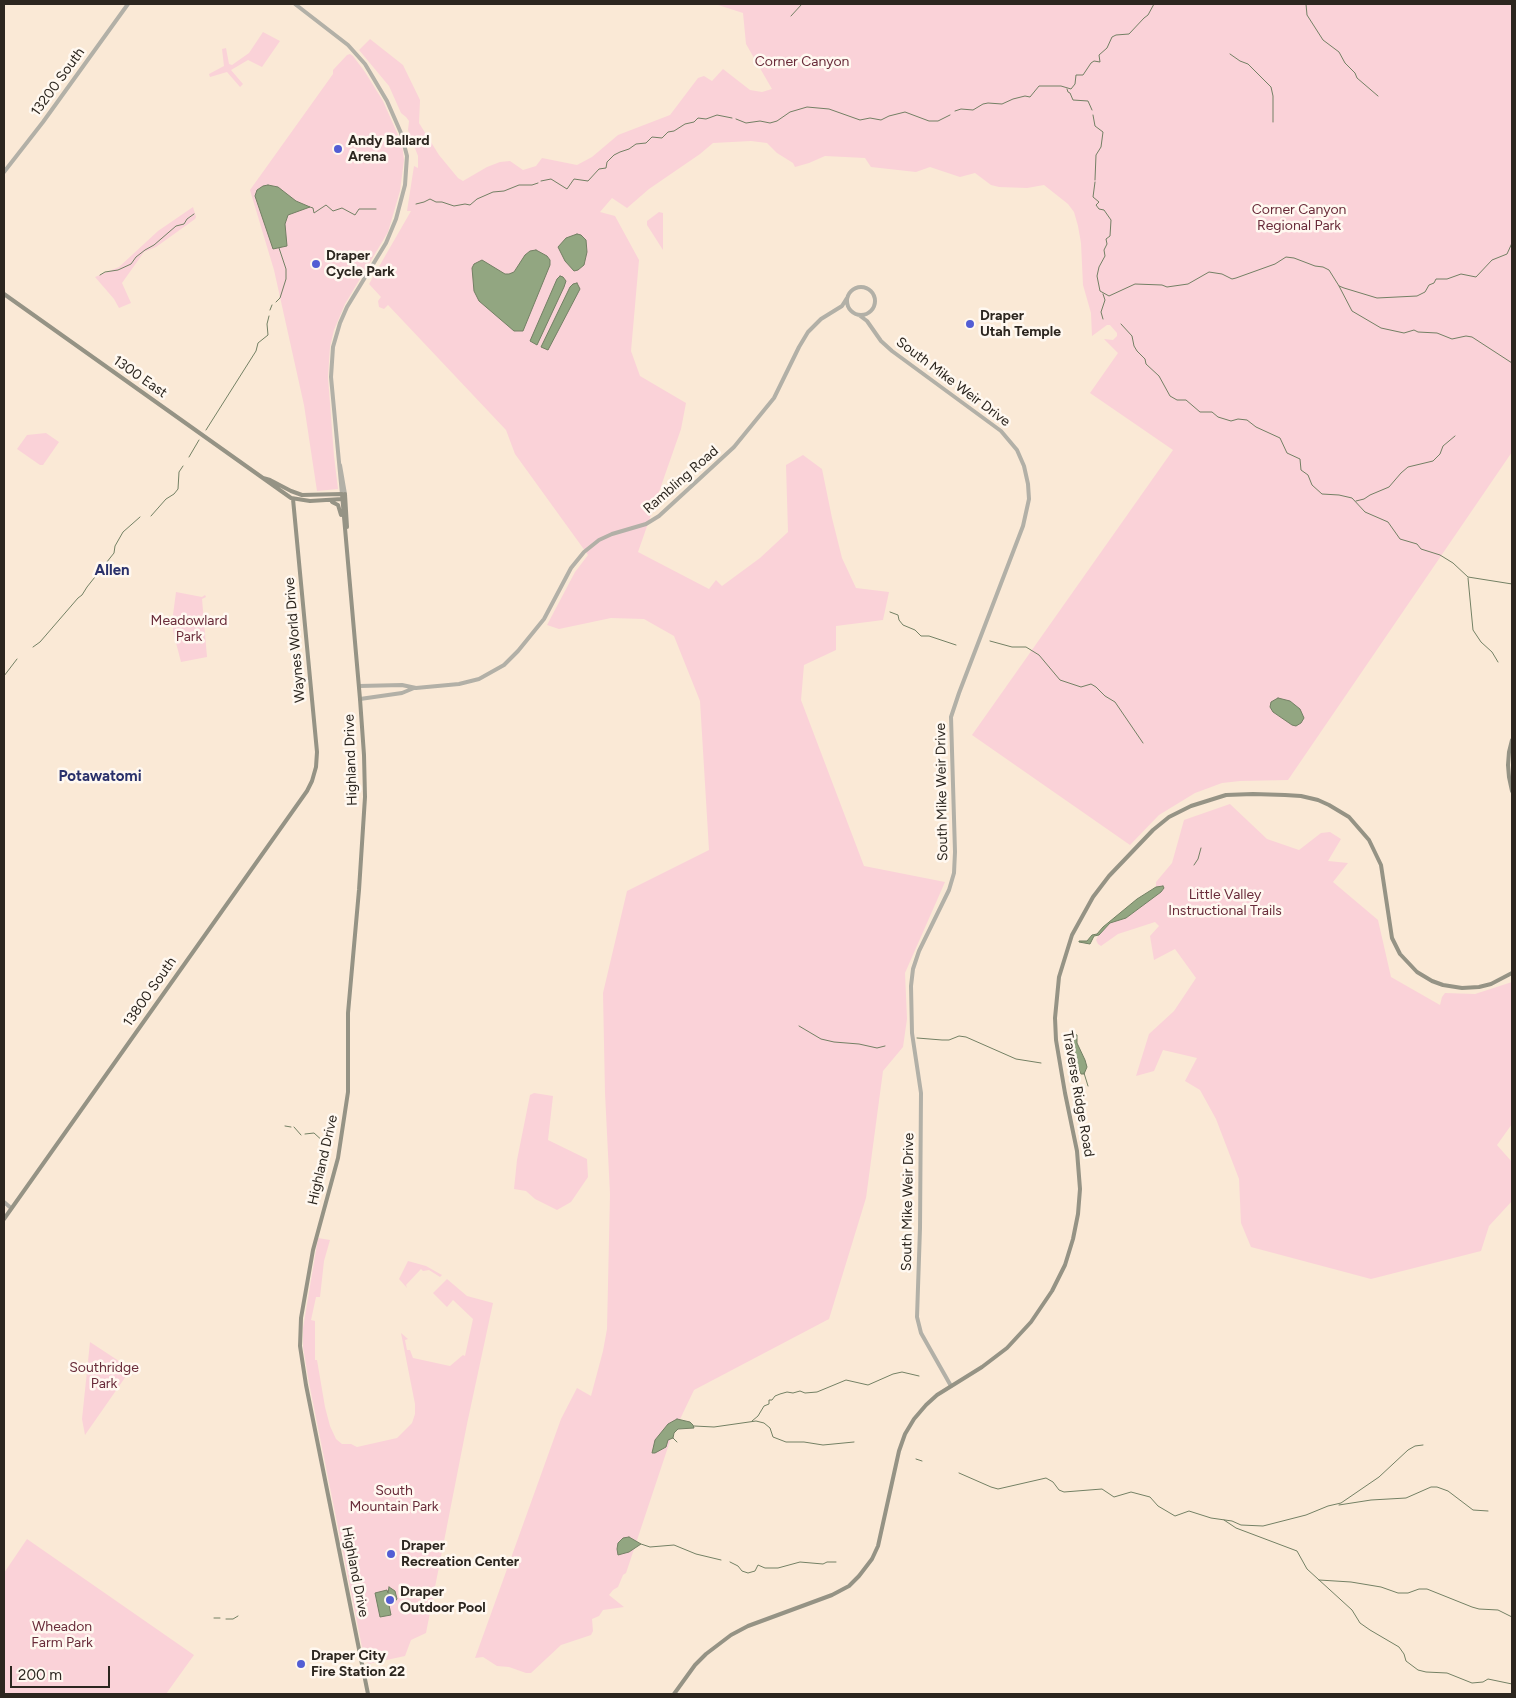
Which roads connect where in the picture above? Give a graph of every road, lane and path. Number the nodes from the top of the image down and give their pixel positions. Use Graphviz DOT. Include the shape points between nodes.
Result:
graph roads {
  1 [pos="128,4"];
  2 [pos="295,4"];
  3 [pos="4,172"];
  4 [pos="4,294"];
  5 [pos="847,298"];
  6 [pos="836,310"];
  7 [pos="850,310"];
  8 [pos="871,311"];
  9 [pos="859,315"];
  10 [pos="870,325"];
  11 [pos="263,478"];
  12 [pos="298,494"];
  13 [pos="343,496"];
  14 [pos="293,499"];
  15 [pos="320,501"];
  16 [pos="345,534"];
  17 [pos="359,686"];
  18 [pos="416,688"];
  19 [pos="360,699"];
  20 [pos="1512,740"];
  21 [pos="313,778"];
  22 [pos="1512,790"];
  23 [pos="1512,973"];
  24 [pos="4,1202"];
  25 [pos="11,1208"];
  26 [pos="4,1219"];
  27 [pos="951,1386"];
  28 [pos="368,1694"];
  29 [pos="674,1694"];
  1 -- 3 [label="street, 13200 South"];
  2 -- 13 [label="street, Highland Drive" via="348,45 365,64 387,101 407,156 404,193 396,219 386,243 350,302 335,341 331,377"];
  4 -- 11 [label="main road, 1300 East"];
  5 -- 6 [label="street, Rambling Road"];
  5 -- 7 [label="street"];
  5 -- 8 [label="street" via="857,287 869,289 876,300"];
  6 -- 7 [label="street"];
  6 -- 18 [label="street, Rambling Road" via="808,332 774,398 731,450 657,518 642,526 612,534 581,556 571,568 544,619 512,659 492,673 472,681"];
  7 -- 9 [label="street"];
  8 -- 9 [label="street"];
  8 -- 10 [label="street"];
  9 -- 10 [label="street, South Mike Weir Drive"];
  10 -- 27 [label="street, South Mike Weir Drive" via="892,351 1001,431 1017,450 1028,484 1029,499 1023,526 951,717 954,873 947,895 919,951 911,986 912,1028 921,1093 917,1317 921,1333"];
  11 -- 12 [label="main road, 1300 East"];
  11 -- 14 [label="main road, 1300 East"];
  12 -- 13 [label="main road, 1300 East"];
  12 -- 14 [label="main road"];
  13 -- 15 [label="main road"];
  13 -- 16 [label="main road, Highland Drive"];
  14 -- 15 [label="main road"];
  14 -- 21 [label="main road, Waynes World Drive" via="317,752"];
  15 -- 16 [label="main road" via="338,504"];
  16 -- 17 [label="main road, Highland Drive"];
  17 -- 18 [label="street, Rambling Road" via="402,685"];
  17 -- 19 [label="main road, Highland Drive"];
  18 -- 19 [label="street, Rambling Road"];
  19 -- 28 [label="main road, Highland Drive" via="365,798 348,1006 348,1092 338,1158 313,1250 301,1318 300,1346"];
  20 -- 22 [label="main road" via="1508,765"];
  21 -- 25 [label="main road, 13800 South" via="307,791"];
  23 -- 27 [label="main road, Traverse Ridge Road" via="1491,984 1462,988 1443,985 1417,972 1400,954 1392,938 1384,878 1376,852 1354,821 1329,805 1302,796 1226,795 1191,806 1161,823 1093,897 1072,935 1059,977 1056,1040 1080,1175 1077,1220 1065,1265 1044,1304 1020,1335 990,1361"];
  24 -- 25 [label="street"];
  25 -- 26 [label="main road, 13800 South"];
  27 -- 29 [label="main road, Traverse Ridge Road" via="926,1405 905,1434 878,1546 859,1576 832,1595 731,1635 695,1665"];
}
